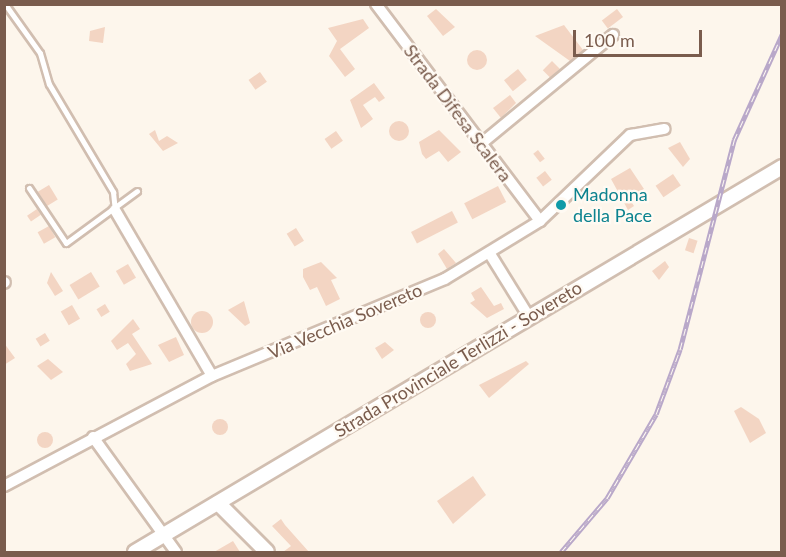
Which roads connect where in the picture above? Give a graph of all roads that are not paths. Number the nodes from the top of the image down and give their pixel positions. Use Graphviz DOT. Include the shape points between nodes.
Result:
graph roads {
  1 [pos="5,4"];
  2 [pos="376,4"];
  3 [pos="613,35"];
  4 [pos="664,129"];
  5 [pos="482,143"];
  6 [pos="782,167"];
  7 [pos="29,188"];
  8 [pos="137,191"];
  9 [pos="115,210"];
  10 [pos="540,221"];
  11 [pos="490,254"];
  12 [pos="529,316"];
  13 [pos="212,376"];
  14 [pos="93,437"];
  15 [pos="4,486"];
  16 [pos="224,500"];
  17 [pos="164,535"];
  18 [pos="135,552"];
  19 [pos="176,552"];
  20 [pos="267,552"];
  1 -- 9 [label="lane" via="40,54 49,84 113,192"];
  2 -- 5 [label="street, Strada Difesa Scalera"];
  3 -- 5 [label="street"];
  4 -- 10 [label="street, Via Vecchia Sovereto" via="630,135"];
  5 -- 10 [label="street, Strada Difesa Scalera"];
  6 -- 12 [label="street, Strada Provinciale Terlizzi - Sovereto"];
  7 -- 9 [label="lane" via="66,243"];
  8 -- 9 [label="lane"];
  9 -- 13 [label="street"];
  10 -- 11 [label="street, Via Vecchia Sovereto"];
  11 -- 12 [label="street"];
  11 -- 13 [label="street, Via Vecchia Sovereto" via="396,301"];
  12 -- 16 [label="street, Strada Provinciale Terlizzi - Sovereto"];
  13 -- 14 [label="street, Via Vecchia Sovereto"];
  14 -- 15 [label="street, Via Vecchia Sovereto"];
  14 -- 17 [label="street"];
  16 -- 17 [label="street, Strada Provinciale Terlizzi - Sovereto"];
  16 -- 20 [label="street"];
  17 -- 18 [label="street, Strada Provinciale Terlizzi - Sovereto"];
  17 -- 19 [label="street"];
}
